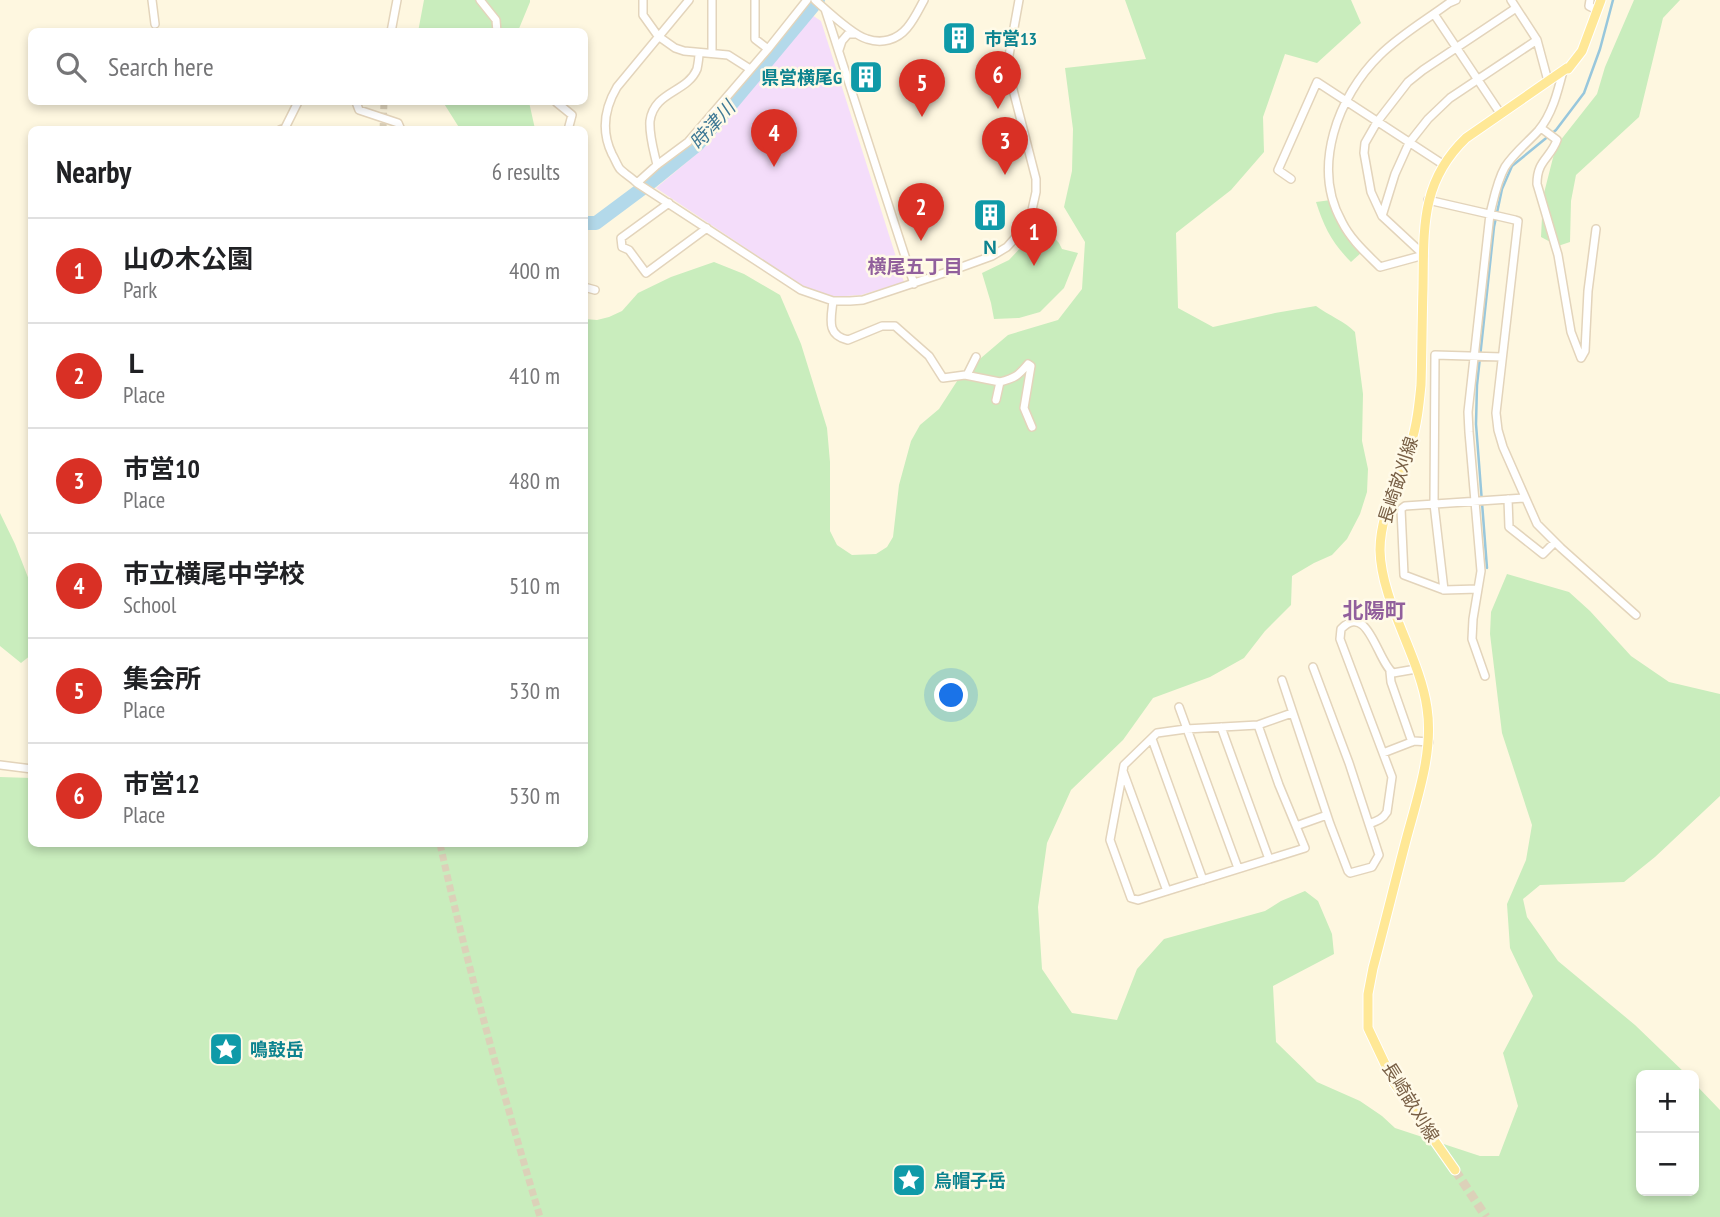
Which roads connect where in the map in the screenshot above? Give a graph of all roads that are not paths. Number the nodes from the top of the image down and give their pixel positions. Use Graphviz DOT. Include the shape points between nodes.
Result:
graph roads {
  1 [pos="152,0"];
  2 [pos="397,0"];
  3 [pos="480,0"];
  4 [pos="643,0"];
  5 [pos="689,0"];
  6 [pos="712,0"];
  7 [pos="755,0"];
  8 [pos="807,0"];
  9 [pos="815,0"];
  10 [pos="924,0"];
  11 [pos="1019,0"];
  12 [pos="1456,0"];
  13 [pos="1511,0"];
  14 [pos="1595,2"];
  15 [pos="1516,8"];
  16 [pos="825,9"];
  17 [pos="1434,14"];
  18 [pos="155,24"];
  19 [pos="392,28"];
  20 [pos="497,28"];
  21 [pos="857,34"];
  22 [pos="658,36"];
  23 [pos="1537,40"];
  24 [pos="1456,48"];
  25 [pos="768,49"];
  26 [pos="839,50"];
  27 [pos="699,53"];
  28 [pos="712,53"];
  29 [pos="750,69"];
  30 [pos="1565,69"];
  31 [pos="1478,80"];
  32 [pos="1548,81"];
  33 [pos="1347,102"];
  34 [pos="296,105"];
  35 [pos="357,105"];
  36 [pos="560,105"];
  37 [pos="1500,113"];
  38 [pos="1377,122"];
  39 [pos="286,126"];
  40 [pos="399,126"];
  41 [pos="569,126"];
  42 [pos="1547,133"];
  43 [pos="1409,143"];
  44 [pos="657,165"];
  45 [pos="1444,165"];
  46 [pos="1290,180"];
  47 [pos="637,183"];
  48 [pos="1428,200"];
  49 [pos="669,203"];
  50 [pos="1491,214"];
  51 [pos="1382,216"];
  52 [pos="707,228"];
  53 [pos="1596,229"];
  54 [pos="1424,255"];
  55 [pos="914,284"];
  56 [pos="588,288"];
  57 [pos="595,290"];
  58 [pos="833,301"];
  59 [pos="1474,356"];
  60 [pos="976,357"];
  61 [pos="1502,357"];
  62 [pos="967,375"];
  63 [pos="1000,382"];
  64 [pos="996,400"];
  65 [pos="1032,426"];
  66 [pos="1524,498"];
  67 [pos="1508,499"];
  68 [pos="1476,501"];
  69 [pos="1434,504"];
  70 [pos="1555,542"];
  71 [pos="1478,589"];
  72 [pos="1444,590"];
  73 [pos="1636,615"];
  74 [pos="1313,667"];
  75 [pos="1416,668"];
  76 [pos="1390,671"];
  77 [pos="1485,676"];
  78 [pos="1282,680"];
  79 [pos="1179,707"];
  80 [pos="1293,713"];
  81 [pos="1258,725"];
  82 [pos="1221,727"];
  83 [pos="1186,729"];
  84 [pos="1152,739"];
  85 [pos="1412,742"];
  86 [pos="1429,742"];
  87 [pos="1383,752"];
  88 [pos="0,765"];
  89 [pos="28,768"];
  90 [pos="1123,771"];
  91 [pos="1327,815"];
  92 [pos="1369,824"];
  93 [pos="1296,826"];
  94 [pos="1269,859"];
  95 [pos="1238,868"];
  96 [pos="1203,880"];
  97 [pos="1167,891"];
  98 [pos="1455,1170"];
  1 -- 18 [label="street"];
  2 -- 19 [label="street"];
  3 -- 20 [label="street" via="496,20"];
  4 -- 22 [label="street" via="643,15"];
  5 -- 22 [label="street"];
  6 -- 28 [label="street"];
  7 -- 25 [label="street" via="755,39"];
  8 -- 25 [label="street"];
  9 -- 16 [label="street"];
  10 -- 21 [label="street" via="899,36 878,41"];
  11 -- 55 [label="street" via="1008,61 1036,179 1032,210 1023,229 992,256"];
  12 -- 17 [label="street"];
  13 -- 15 [label="street"];
  14 -- 30 [label="main road, 長崎畝刈線"];
  15 -- 23 [label="street"];
  15 -- 24 [label="street"];
  16 -- 21 [label="street"];
  16 -- 26 [label="street"];
  17 -- 24 [label="street"];
  17 -- 33 [label="street" via="1379,56"];
  21 -- 26 [label="street" via="848,34"];
  22 -- 27 [label="street" via="675,48"];
  22 -- 47 [label="street" via="617,86 604,125 619,168"];
  23 -- 31 [label="street"];
  23 -- 32 [label="street"];
  24 -- 31 [label="street"];
  24 -- 38 [label="street" via="1408,82"];
  25 -- 29 [label="street"];
  26 -- 55 [label="street"];
  27 -- 28 [label="street"];
  27 -- 44 [label="street" via="689,80 654,108 650,132"];
  28 -- 29 [label="street" via="728,55"];
  29 -- 44 [label="street" via="688,142"];
  30 -- 32 [label="main road, 長崎畝刈線"];
  30 -- 42 [label="street"];
  31 -- 37 [label="street"];
  31 -- 43 [label="street" via="1450,98"];
  32 -- 37 [label="main road, 長崎畝刈線"];
  33 -- 38 [label="street"];
  33 -- 46 [label="street" via="1317,82 1278,170"];
  33 -- 54 [label="street" via="1336,123 1327,162 1341,221 1380,267"];
  34 -- 39 [label="street"];
  35 -- 40 [label="street" via="359,110"];
  36 -- 41 [label="street" via="572,115"];
  37 -- 45 [label="main road, 長崎畝刈線" via="1455,148"];
  38 -- 43 [label="street"];
  38 -- 51 [label="street" via="1364,153 1371,192"];
  42 -- 50 [label="street" via="1511,158"];
  42 -- 53 [label="street" via="1557,140 1542,162 1537,184 1581,358"];
  43 -- 45 [label="street"];
  43 -- 51 [label="street"];
  44 -- 47 [label="street"];
  45 -- 48 [label="main road, 長崎畝刈線"];
  47 -- 49 [label="street"];
  48 -- 50 [label="street"];
  48 -- 54 [label="main road, 長崎畝刈線"];
  49 -- 52 [label="street"];
  49 -- 52 [label="street" via="621,238 622,247 646,273"];
  50 -- 59 [label="street"];
  50 -- 61 [label="street" via="1518,222"];
  51 -- 54 [label="street"];
  52 -- 58 [label="street" via="801,290"];
  54 -- 75 [label="main road, 長崎畝刈線" via="1419,409 1383,523 1380,550 1384,579"];
  55 -- 58 [label="street" via="863,300"];
  56 -- 57 [label="street"];
  58 -- 62 [label="street" via="831,324 838,337 848,341 881,326 895,326 929,356 940,376"];
  59 -- 61 [label="street"];
  59 -- 68 [label="street" via="1468,412"];
  59 -- 69 [label="street" via="1435,355"];
  60 -- 62 [label="street"];
  61 -- 66 [label="street" via="1498,430"];
  62 -- 63 [label="street"];
  63 -- 64 [label="street"];
  63 -- 65 [label="street" via="1031,366 1024,408"];
  66 -- 67 [label="street"];
  66 -- 70 [label="street" via="1537,524"];
  67 -- 68 [label="street"];
  67 -- 70 [label="street" via="1509,527 1543,554"];
  68 -- 69 [label="street"];
  68 -- 71 [label="street"];
  69 -- 72 [label="street"];
  69 -- 72 [label="street" via="1401,509 1404,575"];
  70 -- 73 [label="street"];
  71 -- 72 [label="street"];
  71 -- 77 [label="street" via="1472,639"];
  74 -- 92 [label="street"];
  75 -- 76 [label="street"];
  75 -- 86 [label="main road, 長崎畝刈線" via="1427,705"];
  76 -- 85 [label="street"];
  76 -- 87 [label="street" via="1363,624 1350,622 1341,629 1340,639"];
  78 -- 80 [label="street"];
  79 -- 83 [label="street"];
  80 -- 81 [label="street"];
  80 -- 91 [label="street"];
  81 -- 82 [label="street"];
  81 -- 93 [label="street"];
  82 -- 83 [label="street"];
  82 -- 94 [label="street"];
  83 -- 84 [label="street" via="1157,733"];
  83 -- 95 [label="street"];
  84 -- 90 [label="street"];
  84 -- 96 [label="street"];
  85 -- 86 [label="street"];
  85 -- 87 [label="street"];
  86 -- 98 [label="main road, 長崎畝刈線" via="1367,994 1368,1028 1394,1083"];
  87 -- 92 [label="street" via="1392,778 1387,811"];
  88 -- 89 [label="street"];
  90 -- 97 [label="street"];
  90 -- 97 [label="street" via="1110,840 1130,898"];
  91 -- 92 [label="street" via="1350,873 1371,867 1379,855"];
  91 -- 93 [label="street"];
  93 -- 94 [label="street" via="1305,848"];
  94 -- 95 [label="street"];
  95 -- 96 [label="street"];
  96 -- 97 [label="street"];
}
